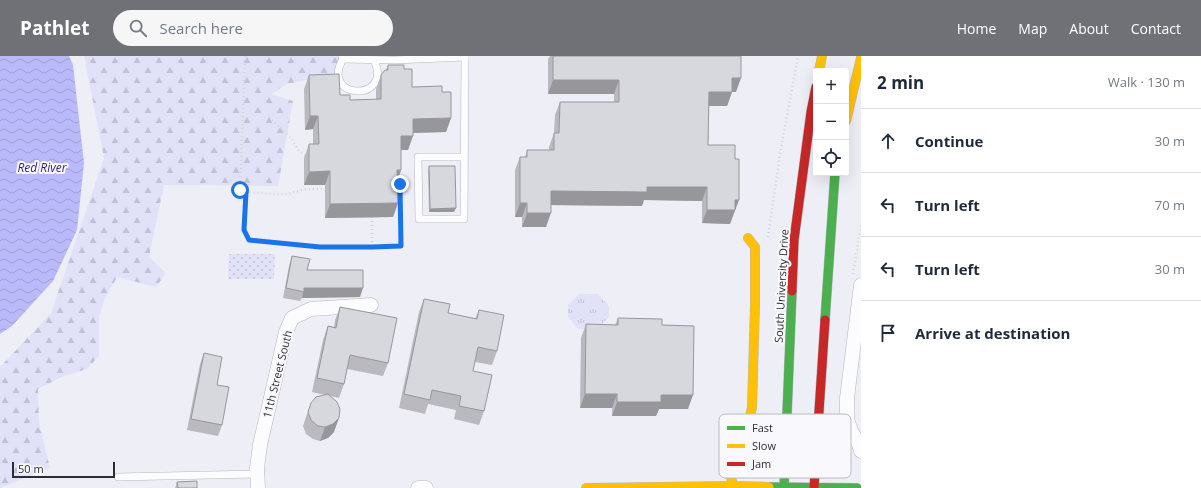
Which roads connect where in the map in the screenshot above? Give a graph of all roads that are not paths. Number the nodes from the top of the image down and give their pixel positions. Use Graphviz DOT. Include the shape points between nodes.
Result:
graph roads {
  1 [pos="822,56"];
  2 [pos="464,57"];
  3 [pos="342,58"];
  4 [pos="861,58"];
  5 [pos="374,60"];
  6 [pos="820,68"];
  7 [pos="813,102"];
  8 [pos="849,109"];
  9 [pos="464,157"];
  10 [pos="836,176"];
  11 [pos="748,238"];
  12 [pos="861,285"];
  13 [pos="371,305"];
  14 [pos="750,414"];
  15 [pos="788,414"];
  16 [pos="818,414"];
  17 [pos="847,414"];
  18 [pos="851,431"];
  19 [pos="861,451"];
  20 [pos="118,477"];
  21 [pos="815,478"];
  22 [pos="258,481"];
  23 [pos="733,487"];
  24 [pos="784,487"];
  25 [pos="418,488"];
  26 [pos="426,488"];
  27 [pos="586,488"];
  28 [pos="814,488"];
  29 [pos="857,488"];
  1 -- 6 [label="main road"];
  2 -- 5 [label="lane"];
  2 -- 9 [label="lane"];
  3 -- 5 [label="lane"];
  3 -- 5 [label="lane" via="339,78 342,84 354,91 367,89 376,79 378,73"];
  4 -- 8 [label="main road"];
  7 -- 15 [label="main road, South University Drive" via="794,240"];
  9 -- 9 [label="lane" via="418,157 419,219 464,219"];
  10 -- 16 [label="main road"];
  11 -- 14 [label="main road" via="755,247"];
  12 -- 17 [label="street"];
  13 -- 22 [label="street, 11th Street South" via="311,309 292,318 286,332 260,445"];
  18 -- 19 [label="street"];
  20 -- 22 [label="lane"];
  21 -- 28 [label="main road"];
  23 -- 24 [label="main road"];
  23 -- 27 [label="main road"];
  24 -- 28 [label="main road"];
  25 -- 26 [label="street"];
  28 -- 29 [label="main road"];
}
